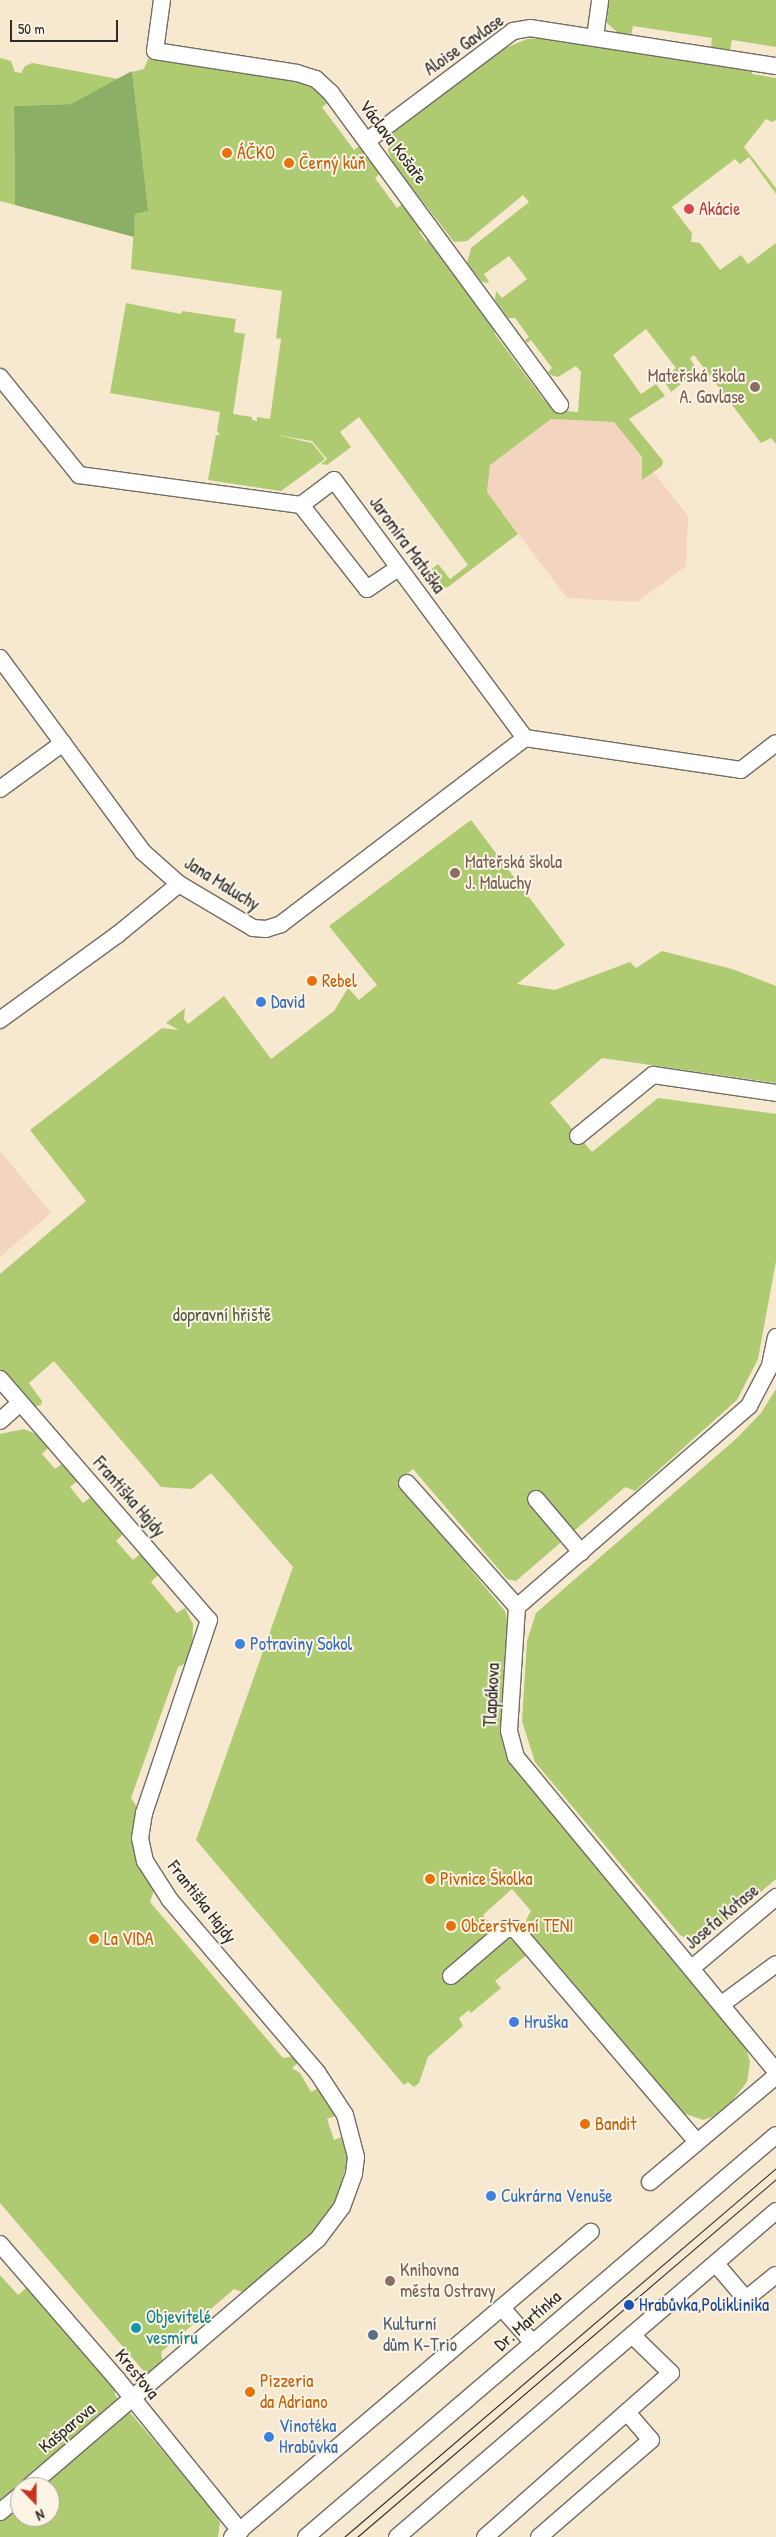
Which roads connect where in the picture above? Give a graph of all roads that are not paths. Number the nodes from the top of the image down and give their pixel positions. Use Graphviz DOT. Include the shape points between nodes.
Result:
graph roads {
  1 [pos="162,0"];
  2 [pos="600,0"];
  3 [pos="595,37"];
  4 [pos="776,66"];
  5 [pos="368,140"];
  6 [pos="0,376"];
  7 [pos="560,405"];
  8 [pos="301,505"];
  9 [pos="398,568"];
  10 [pos="0,658"];
  11 [pos="525,738"];
  12 [pos="63,743"];
  13 [pos="776,743"];
  14 [pos="0,789"];
  15 [pos="179,884"];
  16 [pos="0,1020"];
  17 [pos="776,1093"];
  18 [pos="578,1136"];
  19 [pos="776,1337"];
  20 [pos="0,1379"];
  21 [pos="20,1403"];
  22 [pos="0,1421"];
  23 [pos="407,1483"];
  24 [pos="536,1499"];
  25 [pos="581,1552"];
  26 [pos="517,1607"];
  27 [pos="776,1897"];
  28 [pos="776,1964"];
  29 [pos="693,1967"];
  30 [pos="451,1976"];
  31 [pos="722,2004"];
  32 [pos="776,2072"];
  33 [pos="776,2076"];
  34 [pos="776,2135"];
  35 [pos="697,2142"];
  36 [pos="650,2182"];
  37 [pos="776,2212"];
  38 [pos="592,2232"];
  39 [pos="0,2244"];
  40 [pos="716,2264"];
  41 [pos="776,2275"];
  42 [pos="502,2308"];
  43 [pos="633,2336"];
  44 [pos="533,2343"];
  45 [pos="132,2400"];
  46 [pos="627,2412"];
  47 [pos="41,2477"];
  48 [pos="10,2504"];
  49 [pos="0,2512"];
  50 [pos="236,2534"];
  51 [pos="306,2537"];
  52 [pos="397,2537"];
  53 [pos="485,2537"];
  54 [pos="540,2537"];
  1 -- 5 [label="street, Václava Košaře" via="155,51 297,73 316,79 331,92"];
  2 -- 3 [label="street"];
  3 -- 4 [label="street, Aloise Gavlase"];
  3 -- 5 [label="street, Aloise Gavlase" via="530,28 513,31"];
  5 -- 7 [label="street, Václava Košaře"];
  6 -- 8 [label="street" via="79,474"];
  8 -- 9 [label="street" via="367,589"];
  8 -- 9 [label="street, Jaromíra Matuška" via="334,480"];
  9 -- 11 [label="street, Jaromíra Matuška"];
  10 -- 12 [label="street, Jana Maluchy"];
  11 -- 13 [label="street" via="741,770"];
  11 -- 15 [label="street, Jana Maluchy" via="281,924 266,929 253,928"];
  12 -- 14 [label="street"];
  12 -- 15 [label="street, Jana Maluchy" via="143,852"];
  15 -- 16 [label="street"];
  17 -- 18 [label="street" via="653,1075"];
  19 -- 25 [label="street" via="770,1366 750,1406"];
  20 -- 21 [label="street, Františka Hajdy"];
  21 -- 22 [label="street"];
  21 -- 45 [label="street, Františka Hajdy" via="209,1620 144,1813 140,1838 146,1860 170,1900 317,2072 345,2115 356,2157 352,2183 342,2207 318,2239"];
  23 -- 26 [label="street"];
  24 -- 25 [label="street"];
  25 -- 26 [label="street"];
  26 -- 29 [label="street, Tlapákova" via="509,1731 516,1757"];
  27 -- 29 [label="street, Josefa Kotase"];
  28 -- 31 [label="street"];
  29 -- 31 [label="street, Tlapákova"];
  30 -- 35 [label="street" via="506,1929 516,1929"];
  31 -- 32 [label="street, Tlapákova"];
  33 -- 35 [label="street"];
  34 -- 44 [label="street, Dr. Martínka"];
  35 -- 36 [label="street"];
  37 -- 40 [label="street"];
  38 -- 42 [label="street, Dr. Martínka"];
  39 -- 45 [label="street, Krestova"];
  40 -- 41 [label="street" via="746,2299"];
  40 -- 43 [label="street"];
  42 -- 44 [label="street"];
  42 -- 50 [label="street, Dr. Martínka"];
  43 -- 46 [label="street" via="671,2373"];
  43 -- 52 [label="street"];
  44 -- 51 [label="street, Dr. Martínka"];
  45 -- 47 [label="street, Kašparova"];
  45 -- 50 [label="street, Krestova"];
  46 -- 53 [label="street"];
  46 -- 54 [label="street" via="651,2440"];
  48 -- 49 [label="street"];
}
